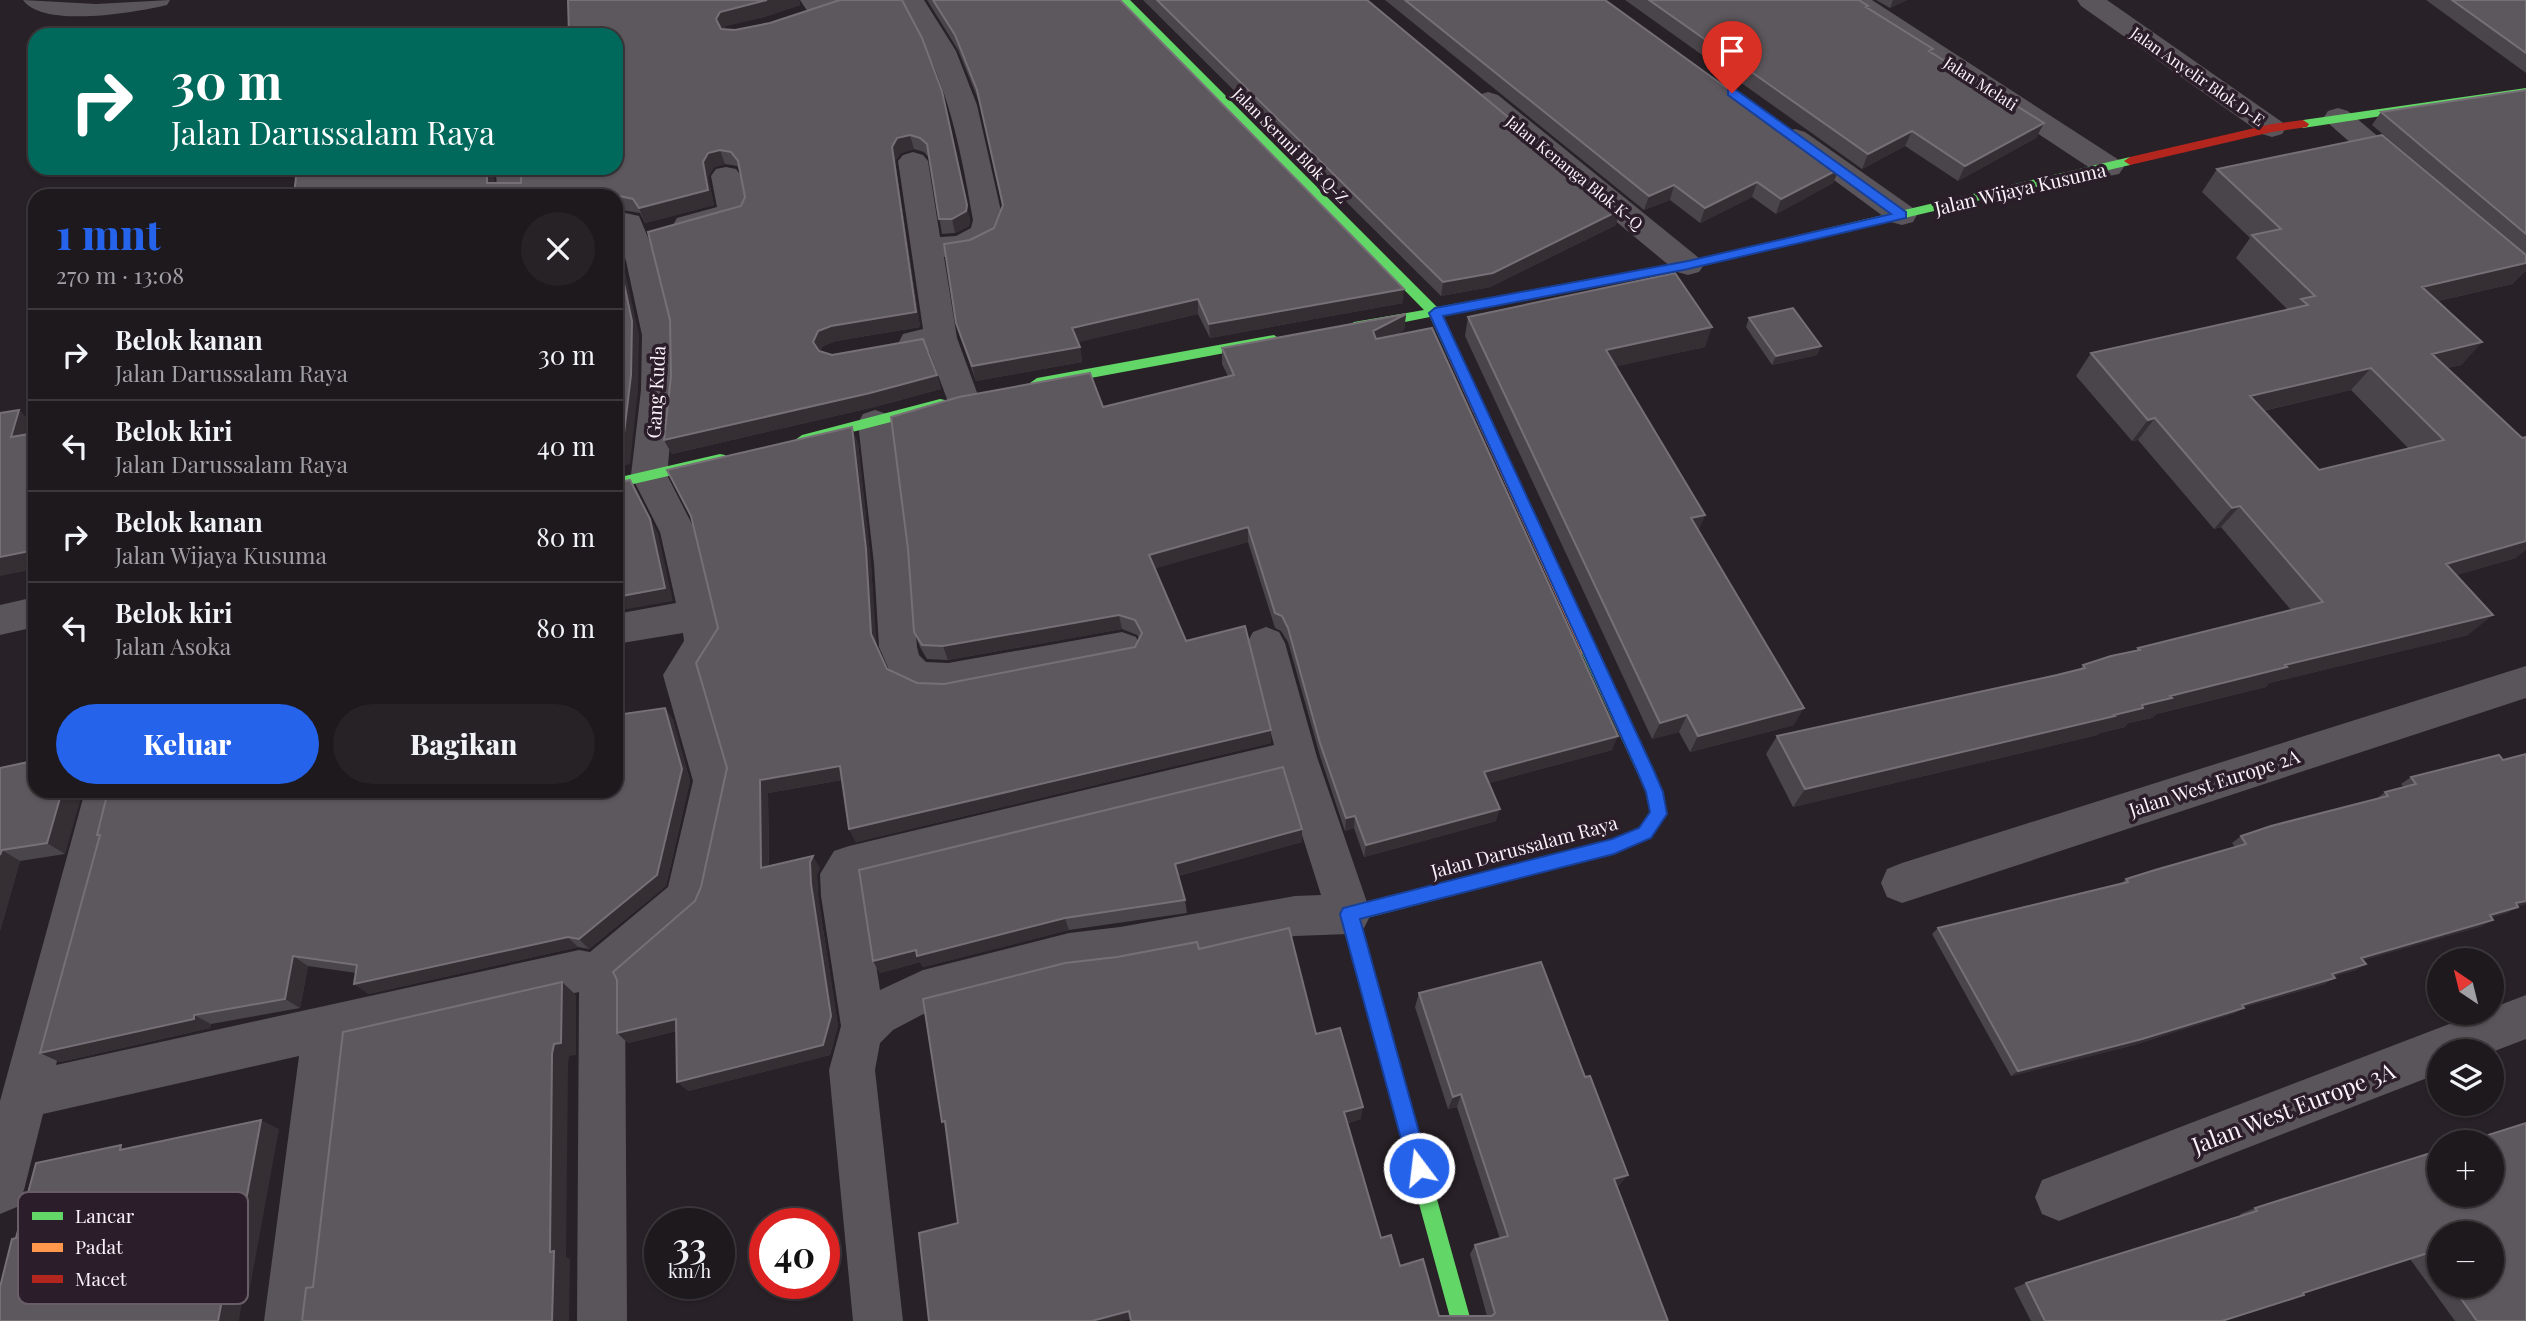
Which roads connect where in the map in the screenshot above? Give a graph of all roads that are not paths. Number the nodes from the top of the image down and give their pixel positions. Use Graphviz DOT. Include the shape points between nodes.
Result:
graph roads {
  1 [pos="34,0"];
  2 [pos="159,0"];
  3 [pos="853,0"];
  4 [pos="911,0"];
  5 [pos="1124,0"];
  6 [pos="1854,0"];
  7 [pos="2090,0"];
  8 [pos="809,9"];
  9 [pos="1467,83"];
  10 [pos="2526,91"];
  11 [pos="2338,117"];
  12 [pos="1770,120"];
  13 [pos="2272,128"];
  14 [pos="913,161"];
  15 [pos="2109,167"];
  16 [pos="726,177"];
  17 [pos="2429,196"];
  18 [pos="1902,215"];
  19 [pos="626,230"];
  20 [pos="926,249"];
  21 [pos="1688,265"];
  22 [pos="1435,313"];
  23 [pos="1339,329"];
  24 [pos="941,338"];
  25 [pos="1285,339"];
  26 [pos="889,347"];
  27 [pos="1015,387"];
  28 [pos="969,396"];
  29 [pos="875,423"];
  30 [pos="782,444"];
  31 [pos="742,453"];
  32 [pos="633,479"];
  33 [pos="28,614"];
  34 [pos="697,615"];
  35 [pos="0,620"];
  36 [pos="623,628"];
  37 [pos="1266,643"];
  38 [pos="1122,648"];
  39 [pos="2526,682"];
  40 [pos="1297,757"];
  41 [pos="103,798"];
  42 [pos="1902,883"];
  43 [pos="1349,914"];
  44 [pos="596,975"];
  45 [pos="2526,1017"];
  46 [pos="326,1027"];
  47 [pos="864,1028"];
  48 [pos="25,1096"];
  49 [pos="0,1190"];
  50 [pos="2059,1197"];
  51 [pos="289,1321"];
  52 [pos="602,1321"];
  53 [pos="878,1321"];
  54 [pos="1461,1321"];
  1 -- 2 [label="lane" via="53,8 81,10"];
  3 -- 8 [label="street"];
  4 -- 20 [label="street" via="932,27 964,101 988,220 985,233 974,241"];
  5 -- 22 [label="street, Jalan Seruni Blok Q-Z"];
  6 -- 15 [label="street, Jalan Melati"];
  7 -- 13 [label="street, Jalan Anyelir Blok D-E"];
  9 -- 21 [label="street, Jalan Kenanga Blok K-Q"];
  10 -- 11 [label="street, Jalan Wijaya Kusuma"];
  11 -- 13 [label="street, Jalan Wijaya Kusuma"];
  11 -- 17 [label="street"];
  12 -- 18 [label="street"];
  13 -- 15 [label="street, Jalan Wijaya Kusuma"];
  14 -- 20 [label="street"];
  15 -- 18 [label="street, Jalan Wijaya Kusuma"];
  16 -- 19 [label="street, Gang Kuda" via="733,212"];
  18 -- 21 [label="street, Jalan Wijaya Kusuma"];
  19 -- 32 [label="street, Gang Kuda" via="658,335 658,390"];
  20 -- 24 [label="street"];
  21 -- 22 [label="street, Jalan Wijaya Kusuma"];
  22 -- 23 [label="street, Jalan Wijaya Kusuma"];
  22 -- 43 [label="street, Jalan Darussalam Raya" via="1645,771 1659,814 1645,833 1614,846"];
  24 -- 26 [label="street"];
  24 -- 28 [label="street"];
  25 -- 27 [label="street"];
  28 -- 29 [label="street"];
  29 -- 30 [label="street"];
  29 -- 38 [label="street" via="896,634 903,664 911,672 922,678 948,679"];
  31 -- 32 [label="street"];
  32 -- 34 [label="street" via="678,532"];
  33 -- 35 [label="street"];
  34 -- 36 [label="street"];
  34 -- 44 [label="street" via="704,643 682,675 713,781 687,898"];
  37 -- 40 [label="street"];
  39 -- 42 [label="street, Jalan West Europe 2A"];
  40 -- 43 [label="street"];
  40 -- 47 [label="street" via="849,866 841,874 842,896"];
  41 -- 48 [label="street"];
  43 -- 47 [label="street" via="1295,916 1069,954 923,991 877,1015"];
  43 -- 54 [label="street"];
  44 -- 46 [label="street" via="579,971"];
  44 -- 52 [label="street" via="603,991"];
  45 -- 50 [label="street, Jalan West Europe 3A"];
  46 -- 48 [label="street"];
  46 -- 51 [label="street"];
  47 -- 53 [label="street" via="852,1070"];
  48 -- 49 [label="street"];
}
